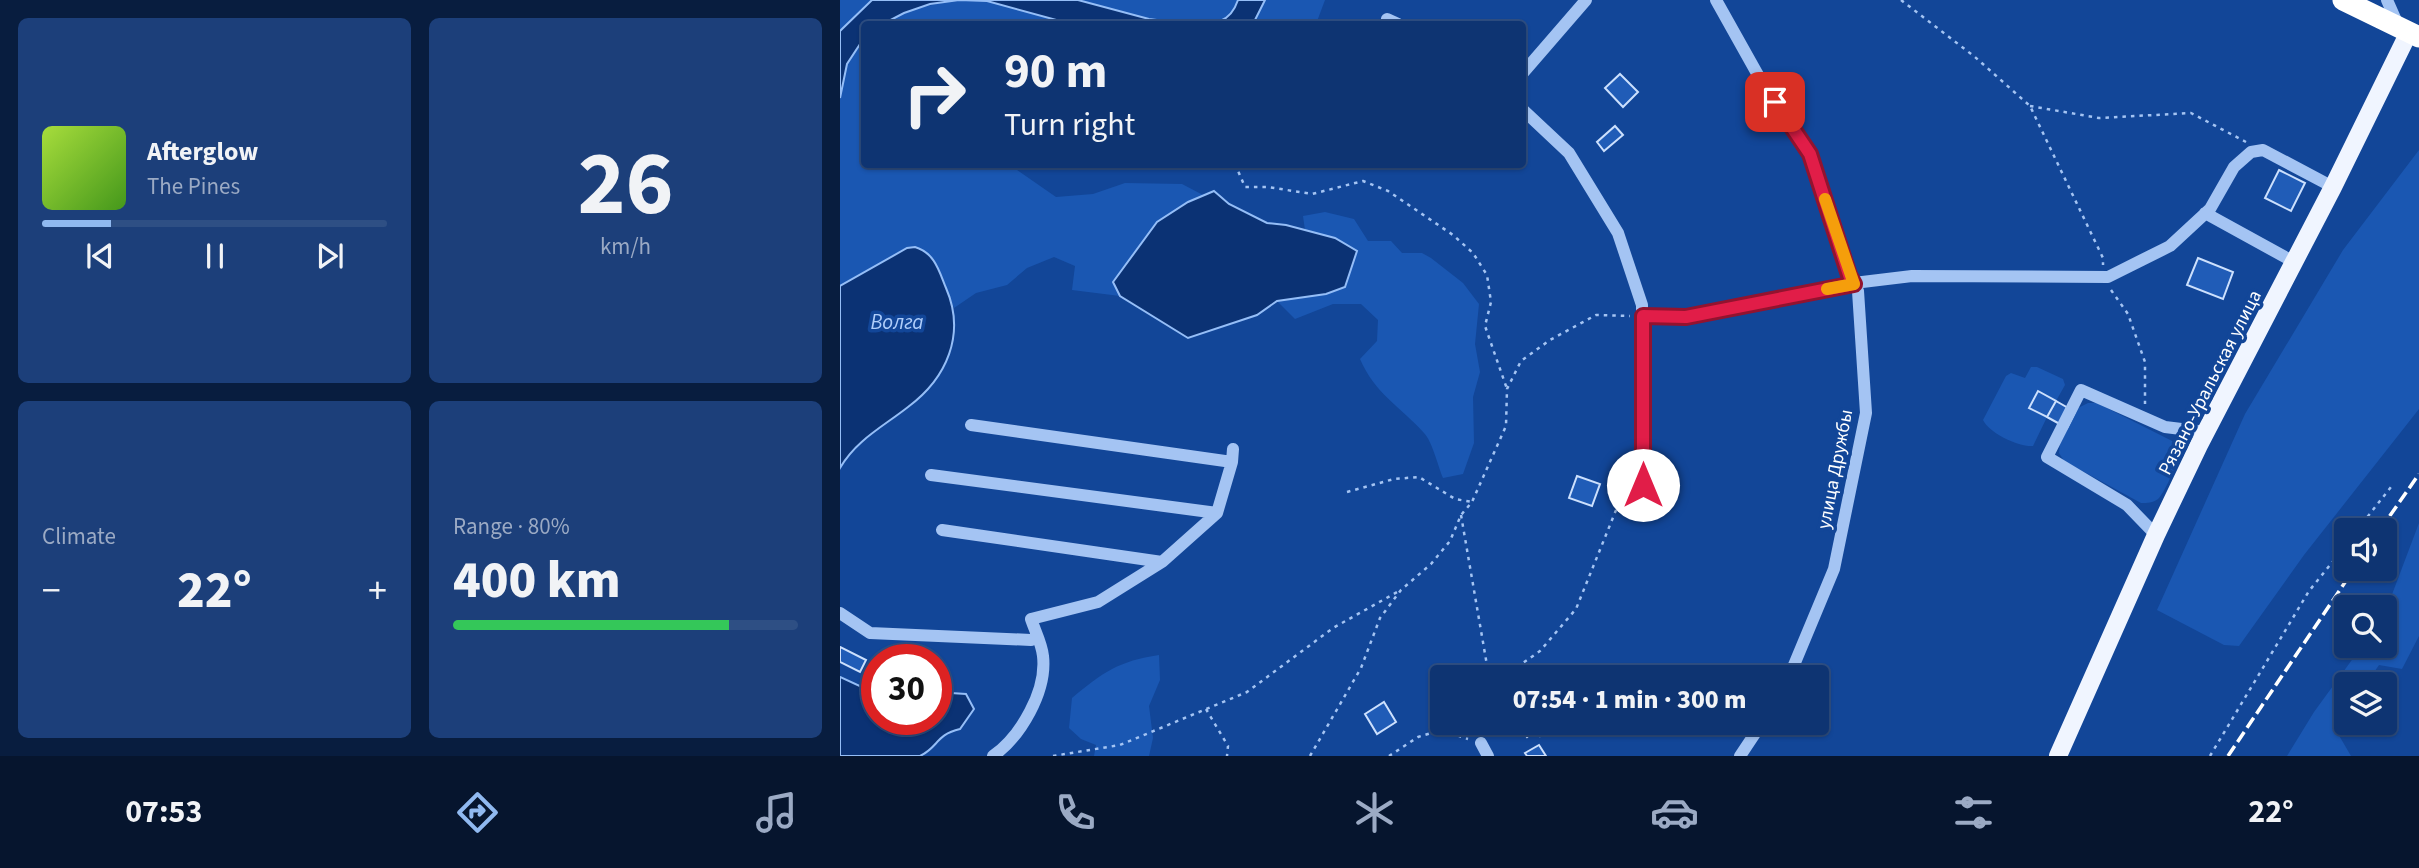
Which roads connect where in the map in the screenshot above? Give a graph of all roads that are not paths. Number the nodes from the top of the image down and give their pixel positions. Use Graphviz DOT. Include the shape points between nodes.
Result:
graph roads {
  1 [pos="1586,0"];
  2 [pos="1717,0"];
  3 [pos="2343,0"];
  4 [pos="2387,0"];
  5 [pos="2409,32"];
  6 [pos="1526,69"];
  7 [pos="1526,112"];
  8 [pos="2333,187"];
  9 [pos="2205,213"];
  10 [pos="2294,262"];
  11 [pos="1854,284"];
  12 [pos="1643,316"];
  13 [pos="971,425"];
  14 [pos="2206,432"];
  15 [pos="1233,449"];
  16 [pos="1232,463"];
  17 [pos="931,475"];
  18 [pos="1643,485"];
  19 [pos="1216,513"];
  20 [pos="942,530"];
  21 [pos="2156,535"];
  22 [pos="1162,562"];
  23 [pos="840,613"];
  24 [pos="1031,640"];
  25 [pos="1794,665"];
  26 [pos="1754,735"];
  27 [pos="1482,743"];
  28 [pos="993,756"];
  29 [pos="1488,756"];
  30 [pos="1740,756"];
  31 [pos="2058,756"];
  1 -- 6 [label="street"];
  2 -- 11 [label="street, улица Дружбы" via="1763,84 1810,154"];
  3 -- 5 [label="highway"];
  4 -- 5 [label="street"];
  5 -- 8 [label="main road, Рязано-Уральская улица"];
  7 -- 12 [label="street" via="1569,153 1618,233"];
  8 -- 9 [label="street" via="2263,150 2251,152 2234,167"];
  8 -- 10 [label="main road, Рязано-Уральская улица"];
  9 -- 10 [label="street"];
  9 -- 11 [label="street" via="2170,246 2108,277 1912,276"];
  10 -- 14 [label="main road, Рязано-Уральская улица"];
  11 -- 12 [label="street" via="1686,317"];
  11 -- 25 [label="street, улица Дружбы" via="1866,412 1834,569"];
  12 -- 18 [label="street"];
  13 -- 16 [label="street"];
  14 -- 21 [label="main road, Рязано-Уральская улица"];
  14 -- 21 [label="street" via="2165,427 2081,390 2047,457 2127,505"];
  15 -- 16 [label="street"];
  16 -- 19 [label="street"];
  17 -- 19 [label="street"];
  19 -- 22 [label="street"];
  20 -- 22 [label="street"];
  21 -- 31 [label="main road, Рязано-Уральская улица"];
  22 -- 28 [label="street" via="1098,602 1031,620 1043,656 1039,692 1022,728"];
  23 -- 24 [label="street" via="870,633"];
  26 -- 30 [label="street"];
  27 -- 29 [label="street"];
}
